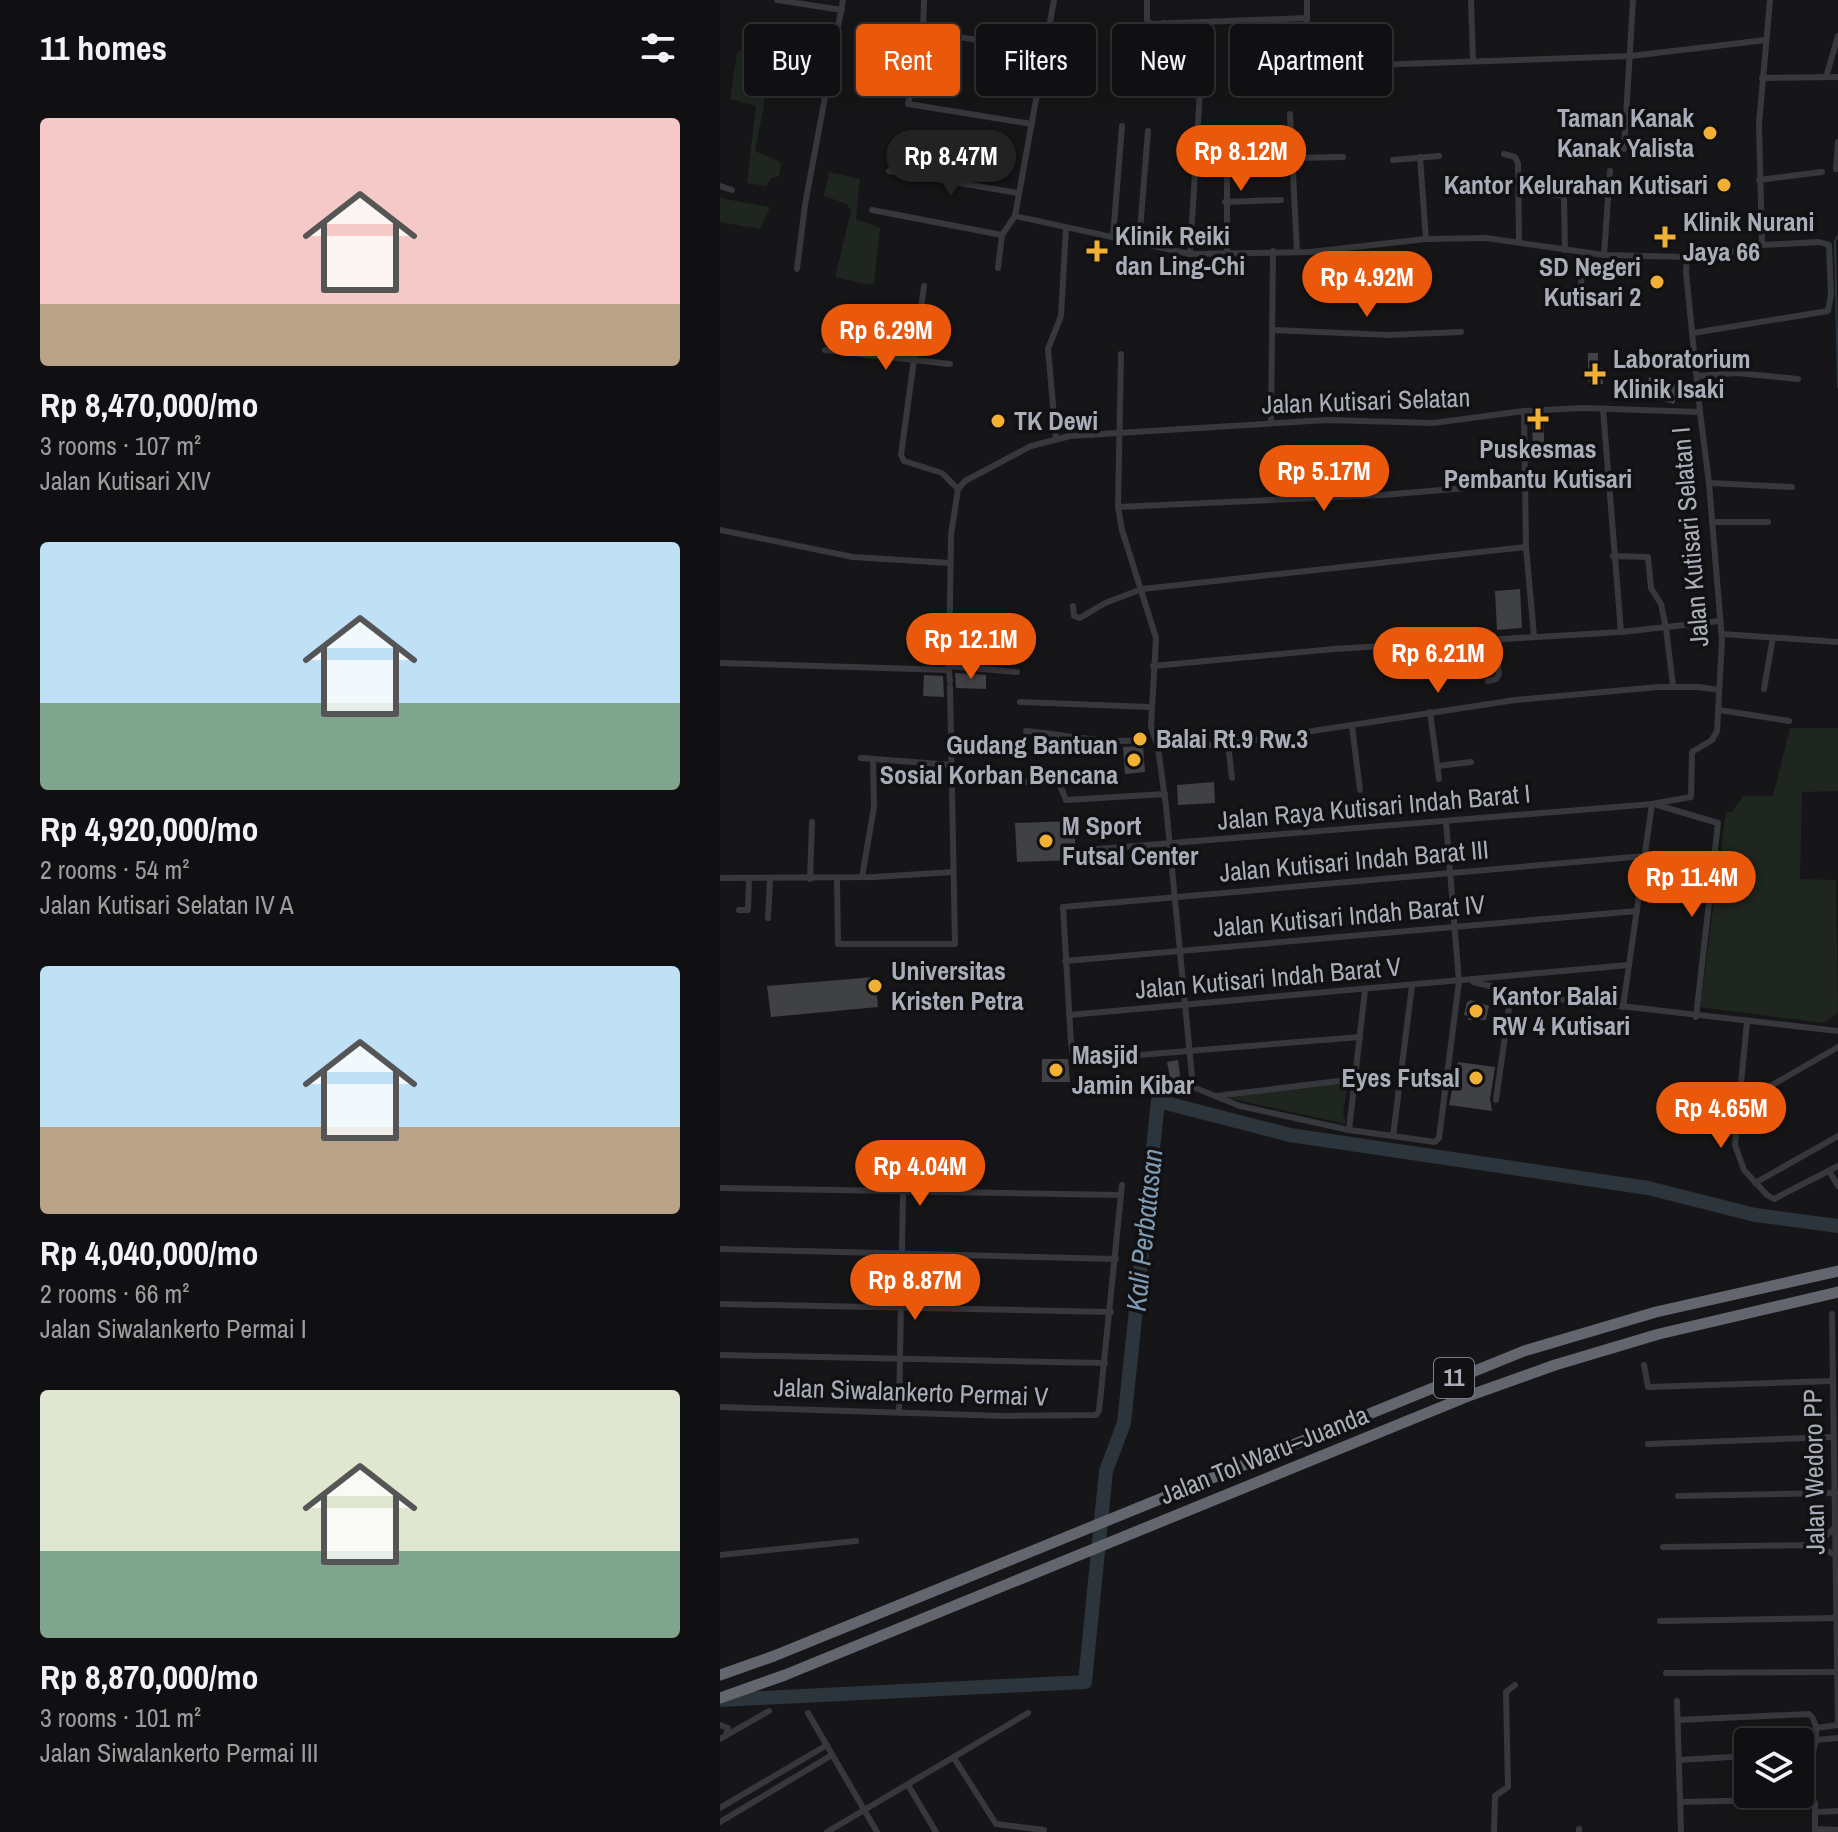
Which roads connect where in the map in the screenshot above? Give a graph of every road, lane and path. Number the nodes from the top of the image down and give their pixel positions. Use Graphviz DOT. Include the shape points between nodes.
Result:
graph roads {
  1 [pos="777,0"];
  2 [pos="843,0"];
  3 [pos="924,0"];
  4 [pos="1054,0"];
  5 [pos="1147,0"];
  6 [pos="1307,0"];
  7 [pos="1471,0"];
  8 [pos="1633,0"];
  9 [pos="1770,0"];
  10 [pos="842,10"];
  11 [pos="1307,18"];
  12 [pos="1164,23"];
  13 [pos="923,24"];
  14 [pos="1049,24"];
  15 [pos="1838,36"];
  16 [pos="1766,40"];
  17 [pos="1631,56"];
  18 [pos="1473,61"];
  19 [pos="1826,77"];
  20 [pos="1838,77"];
  21 [pos="1762,78"];
  22 [pos="908,96"];
  23 [pos="1036,96"];
  24 [pos="1200,96"];
  25 [pos="1290,114"];
  26 [pos="1032,124"];
  27 [pos="1122,126"];
  28 [pos="1148,131"];
  29 [pos="1212,132"];
  30 [pos="1838,142"];
  31 [pos="1624,149"];
  32 [pos="1277,153"];
  33 [pos="1504,154"];
  34 [pos="1439,156"];
  35 [pos="1343,157"];
  36 [pos="1420,157"];
  37 [pos="1228,158"];
  38 [pos="1292,158"];
  39 [pos="1393,160"];
  40 [pos="1836,169"];
  41 [pos="889,171"];
  42 [pos="1610,171"];
  43 [pos="1822,172"];
  44 [pos="1759,180"];
  45 [pos="720,186"];
  46 [pos="732,190"];
  47 [pos="1538,192"];
  48 [pos="1018,193"];
  49 [pos="1281,200"];
  50 [pos="1225,202"];
  51 [pos="872,210"];
  52 [pos="1015,216"];
  53 [pos="1066,228"];
  54 [pos="1002,235"];
  55 [pos="1113,236"];
  56 [pos="1426,239"];
  57 [pos="1519,241"];
  58 [pos="1139,243"];
  59 [pos="1762,245"];
  60 [pos="1565,250"];
  61 [pos="1273,251"];
  62 [pos="1227,252"];
  63 [pos="1297,252"];
  64 [pos="1586,253"];
  65 [pos="1190,254"];
  66 [pos="1604,255"];
  67 [pos="1687,257"];
  68 [pos="998,268"];
  69 [pos="797,269"];
  70 [pos="924,286"];
  71 [pos="1578,301"];
  72 [pos="1273,330"];
  73 [pos="1461,332"];
  74 [pos="1693,333"];
  75 [pos="825,350"];
  76 [pos="1121,354"];
  77 [pos="911,360"];
  78 [pos="950,364"];
  79 [pos="1697,376"];
  80 [pos="1798,379"];
  81 [pos="1603,409"];
  82 [pos="1524,411"];
  83 [pos="1700,412"];
  84 [pos="1271,423"];
  85 [pos="1122,432"];
  86 [pos="1056,439"];
  87 [pos="1526,483"];
  88 [pos="1709,483"];
  89 [pos="1792,487"];
  90 [pos="958,489"];
  91 [pos="1118,507"];
  92 [pos="1712,522"];
  93 [pos="1768,522"];
  94 [pos="720,530"];
  95 [pos="1526,547"];
  96 [pos="1613,556"];
  97 [pos="950,563"];
  98 [pos="1142,589"];
  99 [pos="1073,606"];
  100 [pos="1720,621"];
  101 [pos="1666,628"];
  102 [pos="1621,632"];
  103 [pos="1722,634"];
  104 [pos="1534,636"];
  105 [pos="1773,637"];
  106 [pos="1495,639"];
  107 [pos="1838,642"];
  108 [pos="720,663"];
  109 [pos="1153,666"];
  110 [pos="948,668"];
  111 [pos="1017,672"];
  112 [pos="1488,681"];
  113 [pos="1673,686"];
  114 [pos="1764,689"];
  115 [pos="1719,690"];
  116 [pos="1020,702"];
  117 [pos="1150,707"];
  118 [pos="1719,710"];
  119 [pos="1430,712"];
  120 [pos="1789,721"];
  121 [pos="1352,726"];
  122 [pos="1026,731"];
  123 [pos="1153,738"];
  124 [pos="1228,744"];
  125 [pos="1158,748"];
  126 [pos="861,758"];
  127 [pos="873,759"];
  128 [pos="1471,762"];
  129 [pos="952,765"];
  130 [pos="1438,766"];
  131 [pos="1232,778"];
  132 [pos="1439,779"];
  133 [pos="1022,782"];
  134 [pos="1360,790"];
  135 [pos="1165,794"];
  136 [pos="1652,804"];
  137 [pos="1446,821"];
  138 [pos="812,822"];
  139 [pos="1170,844"];
  140 [pos="1098,849"];
  141 [pos="1645,856"];
  142 [pos="953,872"];
  143 [pos="1450,873"];
  144 [pos="862,877"];
  145 [pos="720,878"];
  146 [pos="837,878"];
  147 [pos="749,879"];
  148 [pos="810,879"];
  149 [pos="770,880"];
  150 [pos="1175,896"];
  151 [pos="739,910"];
  152 [pos="1637,911"];
  153 [pos="768,918"];
  154 [pos="1455,927"];
  155 [pos="1179,951"];
  156 [pos="1065,961"];
  157 [pos="1629,965"];
  158 [pos="1471,981"];
  159 [pos="1459,982"];
  160 [pos="1412,986"];
  161 [pos="1365,990"];
  162 [pos="1511,993"];
  163 [pos="1185,1005"];
  164 [pos="1623,1007"];
  165 [pos="1069,1015"];
  166 [pos="1696,1017"];
  167 [pos="1747,1022"];
  168 [pos="1838,1031"];
  169 [pos="1360,1037"];
  170 [pos="1838,1047"];
  171 [pos="1189,1052"];
  172 [pos="1355,1079"];
  173 [pos="1213,1096"];
  174 [pos="1496,1100"];
  175 [pos="1741,1103"];
  176 [pos="1349,1130"];
  177 [pos="1393,1136"];
  178 [pos="1838,1136"];
  179 [pos="1838,1166"];
  180 [pos="1829,1171"];
  181 [pos="1755,1183"];
  182 [pos="1122,1185"];
  183 [pos="1838,1186"];
  184 [pos="720,1188"];
  185 [pos="903,1193"];
  186 [pos="1121,1195"];
  187 [pos="720,1249"];
  188 [pos="902,1254"];
  189 [pos="1116,1259"];
  190 [pos="1838,1271"];
  191 [pos="1838,1292"];
  192 [pos="720,1304"];
  193 [pos="900,1307"];
  194 [pos="1111,1312"];
  195 [pos="1832,1314"];
  196 [pos="1835,1335"];
  197 [pos="720,1355"];
  198 [pos="899,1360"];
  199 [pos="1105,1363"];
  200 [pos="1644,1365"];
  201 [pos="1833,1381"];
  202 [pos="1836,1390"];
  203 [pos="720,1407"];
  204 [pos="899,1412"];
  205 [pos="1834,1437"];
  206 [pos="1648,1444"];
  207 [pos="1835,1493"];
  208 [pos="1678,1496"];
  209 [pos="1836,1527"];
  210 [pos="1837,1539"];
  211 [pos="856,1541"];
  212 [pos="1817,1545"];
  213 [pos="1663,1547"];
  214 [pos="720,1555"];
  215 [pos="1835,1555"];
  216 [pos="1836,1618"];
  217 [pos="1660,1621"];
  218 [pos="1837,1672"];
  219 [pos="1666,1673"];
  220 [pos="720,1675"];
  221 [pos="1515,1685"];
  222 [pos="720,1698"];
  223 [pos="1838,1699"];
  224 [pos="1677,1701"];
  225 [pos="769,1711"];
  226 [pos="808,1713"];
  227 [pos="1028,1713"];
  228 [pos="1678,1720"];
  229 [pos="720,1725"];
  230 [pos="1838,1725"];
  231 [pos="1816,1728"];
  232 [pos="723,1737"];
  233 [pos="1838,1738"];
  234 [pos="1815,1740"];
  235 [pos="1814,1744"];
  236 [pos="827,1745"];
  237 [pos="832,1755"];
  238 [pos="1734,1757"];
  239 [pos="805,1758"];
  240 [pos="954,1758"];
  241 [pos="1679,1760"];
  242 [pos="811,1767"];
  243 [pos="908,1785"];
  244 [pos="1680,1802"];
  245 [pos="720,1808"];
  246 [pos="864,1810"];
  247 [pos="1838,1811"];
  248 [pos="1815,1812"];
  249 [pos="720,1822"];
  250 [pos="1044,1830"];
  251 [pos="1838,1830"];
  252 [pos="1815,1831"];
  253 [pos="827,1832"];
  254 [pos="877,1832"];
  255 [pos="936,1832"];
  256 [pos="1494,1832"];
  257 [pos="1681,1832"];
  1 -- 10 [label="street"];
  2 -- 10 [label="street"];
  3 -- 13 [label="street"];
  4 -- 14 [label="street"];
  5 -- 12 [label="street" via="1147,22"];
  6 -- 11 [label="street"];
  7 -- 18 [label="street"];
  8 -- 17 [label="street"];
  9 -- 16 [label="street"];
  10 -- 69 [label="street"];
  11 -- 12 [label="street"];
  11 -- 18 [label="street" via="1311,66"];
  15 -- 19 [label="street"];
  16 -- 17 [label="street"];
  16 -- 21 [label="street"];
  17 -- 18 [label="street"];
  17 -- 31 [label="street"];
  19 -- 20 [label="street"];
  19 -- 21 [label="street"];
  21 -- 44 [label="street"];
  22 -- 26 [label="street" via="911,107"];
  23 -- 26 [label="street"];
  24 -- 65 [label="street"];
  25 -- 38 [label="street"];
  26 -- 48 [label="street"];
  27 -- 55 [label="street"];
  28 -- 58 [label="street"];
  29 -- 37 [label="street"];
  30 -- 40 [label="street"];
  32 -- 37 [label="street"];
  33 -- 57 [label="street" via="1518,163"];
  34 -- 36 [label="street"];
  35 -- 38 [label="street"];
  36 -- 39 [label="street"];
  36 -- 56 [label="street"];
  37 -- 50 [label="street"];
  38 -- 63 [label="street"];
  41 -- 48 [label="street"];
  42 -- 66 [label="street"];
  43 -- 44 [label="street"];
  44 -- 59 [label="street"];
  45 -- 46 [label="street"];
  47 -- 60 [label="street" via="1564,196"];
  48 -- 52 [label="street"];
  49 -- 50 [label="street"];
  50 -- 62 [label="street"];
  51 -- 54 [label="street"];
  52 -- 53 [label="street"];
  52 -- 54 [label="street"];
  53 -- 55 [label="street"];
  53 -- 86 [label="street" via="1061,316 1048,349"];
  54 -- 68 [label="street"];
  55 -- 58 [label="street"];
  56 -- 57 [label="street"];
  56 -- 63 [label="street"];
  57 -- 60 [label="street"];
  58 -- 65 [label="street"];
  59 -- 67 [label="street"];
  59 -- 74 [label="street" via="1828,244 1830,309"];
  60 -- 64 [label="street"];
  61 -- 62 [label="street"];
  61 -- 63 [label="street"];
  61 -- 72 [label="street"];
  62 -- 65 [label="street"];
  64 -- 66 [label="street"];
  64 -- 71 [label="street"];
  66 -- 67 [label="street"];
  67 -- 74 [label="street"];
  70 -- 77 [label="street"];
  72 -- 73 [label="street"];
  72 -- 84 [label="street"];
  74 -- 79 [label="street"];
  75 -- 77 [label="street"];
  76 -- 85 [label="street"];
  77 -- 78 [label="street"];
  77 -- 90 [label="street" via="902,458 942,473"];
  79 -- 80 [label="street" via="1737,373"];
  79 -- 83 [label="street"];
  81 -- 82 [label="street, Jalan Kutisari Selatan"];
  81 -- 83 [label="street, Jalan Kutisari Selatan"];
  81 -- 96 [label="street"];
  82 -- 84 [label="street, Jalan Kutisari Selatan" via="1433,423"];
  82 -- 87 [label="street"];
  83 -- 88 [label="street, Jalan Kutisari Selatan I"];
  84 -- 85 [label="street, Jalan Kutisari Selatan"];
  85 -- 86 [label="street, Jalan Kutisari Selatan"];
  85 -- 91 [label="street"];
  86 -- 90 [label="street, Jalan Kutisari Selatan" via="1031,446"];
  87 -- 91 [label="street"];
  87 -- 95 [label="street"];
  88 -- 89 [label="street"];
  88 -- 92 [label="street, Jalan Kutisari Selatan I"];
  90 -- 97 [label="street"];
  91 -- 98 [label="street"];
  92 -- 93 [label="street"];
  92 -- 100 [label="street, Jalan Kutisari Selatan I"];
  94 -- 97 [label="street" via="887,561"];
  95 -- 98 [label="street"];
  95 -- 104 [label="street"];
  96 -- 101 [label="street" via="1648,557 1651,588"];
  96 -- 102 [label="street"];
  97 -- 110 [label="street"];
  98 -- 99 [label="street" via="1080,618 1074,616"];
  98 -- 109 [label="street" via="1156,638"];
  100 -- 101 [label="street"];
  100 -- 103 [label="street, Jalan Kutisari Selatan I"];
  101 -- 102 [label="street"];
  101 -- 113 [label="street"];
  102 -- 104 [label="street"];
  103 -- 105 [label="street"];
  103 -- 115 [label="street, Jalan Kutisari Selatan I"];
  104 -- 106 [label="street"];
  105 -- 107 [label="street"];
  105 -- 114 [label="street"];
  106 -- 109 [label="street"];
  106 -- 112 [label="street" via="1499,674"];
  108 -- 110 [label="street"];
  109 -- 117 [label="street"];
  110 -- 111 [label="street"];
  110 -- 129 [label="street"];
  113 -- 115 [label="street"];
  113 -- 119 [label="street"];
  115 -- 118 [label="street, Jalan Kutisari Selatan I"];
  116 -- 117 [label="street"];
  117 -- 123 [label="street"];
  118 -- 120 [label="street"];
  118 -- 136 [label="street, Jalan Kutisari Selatan I" via="1715,736 1692,752 1692,796"];
  119 -- 121 [label="street"];
  119 -- 130 [label="street"];
  121 -- 124 [label="street"];
  121 -- 134 [label="street"];
  122 -- 123 [label="street" via="1100,742"];
  123 -- 125 [label="street"];
  124 -- 125 [label="street"];
  124 -- 131 [label="street"];
  125 -- 135 [label="street"];
  126 -- 127 [label="street"];
  127 -- 129 [label="street"];
  127 -- 144 [label="street" via="874,807"];
  128 -- 130 [label="street"];
  129 -- 142 [label="street"];
  130 -- 132 [label="street"];
  133 -- 135 [label="street" via="1059,783 1066,800"];
  135 -- 139 [label="street"];
  136 -- 137 [label="street, Jalan Raya Kutisari Indah Barat I"];
  136 -- 141 [label="street"];
  136 -- 166 [label="street" via="1717,820"];
  137 -- 139 [label="street, Jalan Raya Kutisari Indah Barat I"];
  137 -- 143 [label="street"];
  138 -- 148 [label="street"];
  139 -- 140 [label="street, Jalan Raya Kutisari Indah Barat I"];
  139 -- 150 [label="street"];
  141 -- 143 [label="street, Jalan Kutisari Indah Barat III"];
  141 -- 152 [label="street"];
  142 -- 144 [label="street"];
  142 -- 146 [label="street" via="953,945 838,944"];
  143 -- 150 [label="street, Jalan Kutisari Indah Barat III"];
  143 -- 154 [label="street"];
  144 -- 146 [label="street"];
  145 -- 147 [label="street"];
  146 -- 148 [label="street"];
  147 -- 149 [label="street"];
  147 -- 151 [label="street" via="748,910"];
  148 -- 149 [label="street"];
  149 -- 153 [label="street"];
  150 -- 155 [label="street"];
  150 -- 156 [label="street, Jalan Kutisari Indah Barat III" via="1067,905 1062,910"];
  152 -- 154 [label="street, Jalan Kutisari Indah Barat IV"];
  152 -- 157 [label="street"];
  154 -- 155 [label="street, Jalan Kutisari Indah Barat IV"];
  154 -- 159 [label="street"];
  155 -- 156 [label="street, Jalan Kutisari Indah Barat IV"];
  155 -- 163 [label="street"];
  156 -- 165 [label="street"];
  157 -- 158 [label="street, Jalan Kutisari Indah Barat V"];
  157 -- 164 [label="street"];
  158 -- 159 [label="street, Jalan Kutisari Indah Barat V"];
  158 -- 162 [label="street, Jalan Kutisari Indah Barat V"];
  159 -- 160 [label="street, Jalan Kutisari Indah Barat V"];
  159 -- 177 [label="street" via="1439,1138 1433,1142"];
  160 -- 161 [label="street, Jalan Kutisari Indah Barat V"];
  160 -- 177 [label="street"];
  161 -- 163 [label="street, Jalan Kutisari Indah Barat V"];
  161 -- 169 [label="street"];
  162 -- 164 [label="street, Jalan Kutisari Indah Barat V"];
  162 -- 174 [label="street"];
  163 -- 165 [label="street, Jalan Kutisari Indah Barat V"];
  163 -- 171 [label="street"];
  164 -- 166 [label="street, Jalan Kutisari Indah Barat V"];
  165 -- 171 [label="street" via="1077,1060"];
  166 -- 167 [label="street, Jalan Kutisari Indah Barat V"];
  167 -- 168 [label="street, Jalan Kutisari Indah Barat V"];
  167 -- 175 [label="street"];
  169 -- 171 [label="street"];
  169 -- 172 [label="street"];
  170 -- 175 [label="street"];
  171 -- 173 [label="street" via="1194,1088"];
  172 -- 173 [label="street"];
  172 -- 176 [label="street"];
  173 -- 176 [label="street"];
  175 -- 181 [label="street" via="1735,1145 1741,1165"];
  176 -- 177 [label="street"];
  178 -- 181 [label="street"];
  179 -- 180 [label="street"];
  180 -- 181 [label="street" via="1776,1199"];
  180 -- 183 [label="street"];
  182 -- 186 [label="street"];
  184 -- 185 [label="street"];
  185 -- 186 [label="street"];
  185 -- 188 [label="street"];
  186 -- 189 [label="street"];
  187 -- 188 [label="street"];
  188 -- 189 [label="street"];
  188 -- 193 [label="street"];
  189 -- 194 [label="street"];
  190 -- 220 [label="highway, Jalan Tol Waru–Juanda / 11" via="1656,1312 1524,1351"];
  191 -- 222 [label="highway, Jalan Tol Waru–Juanda / 11" via="1659,1334 1471,1395"];
  192 -- 193 [label="street"];
  193 -- 194 [label="street"];
  193 -- 198 [label="street"];
  194 -- 199 [label="street"];
  195 -- 196 [label="street, Jalan Wedoro PP"];
  196 -- 201 [label="street, Jalan Wedoro PP"];
  197 -- 198 [label="street"];
  198 -- 199 [label="street"];
  198 -- 204 [label="street"];
  199 -- 204 [label="street, Jalan Siwalankerto Permai V" via="1099,1411 1091,1416"];
  200 -- 201 [label="street" via="1648,1387"];
  201 -- 202 [label="street, Jalan Wedoro PP"];
  202 -- 205 [label="street, Jalan Wedoro PP"];
  203 -- 204 [label="street, Jalan Siwalankerto Permai V"];
  205 -- 206 [label="street"];
  205 -- 207 [label="street, Jalan Wedoro PP"];
  207 -- 208 [label="street"];
  207 -- 209 [label="street, Jalan Wedoro PP"];
  209 -- 210 [label="street, Jalan Wedoro PP"];
  209 -- 212 [label="street"];
  210 -- 215 [label="street, Jalan Wedoro PP"];
  211 -- 214 [label="street"];
  212 -- 213 [label="street"];
  212 -- 215 [label="street"];
  215 -- 216 [label="street, Jalan Wedoro PP"];
  216 -- 217 [label="street"];
  216 -- 218 [label="street, Jalan Wedoro PP"];
  218 -- 219 [label="street"];
  218 -- 223 [label="street, Jalan Wedoro PP"];
  221 -- 256 [label="street" via="1506,1692 1508,1787 1494,1797"];
  223 -- 230 [label="street, Jalan Wedoro PP"];
  224 -- 228 [label="street"];
  225 -- 232 [label="street"];
  226 -- 236 [label="street"];
  227 -- 240 [label="street"];
  228 -- 231 [label="street" via="1809,1714"];
  228 -- 241 [label="street"];
  229 -- 232 [label="street" via="728,1728"];
  230 -- 231 [label="street"];
  231 -- 234 [label="street"];
  233 -- 234 [label="street"];
  234 -- 235 [label="street"];
  236 -- 237 [label="street"];
  236 -- 239 [label="street"];
  237 -- 242 [label="street"];
  237 -- 246 [label="street"];
  238 -- 241 [label="street"];
  239 -- 242 [label="street"];
  239 -- 245 [label="street"];
  240 -- 243 [label="street"];
  240 -- 250 [label="street" via="996,1824"];
  241 -- 244 [label="street"];
  242 -- 249 [label="street"];
  243 -- 246 [label="street"];
  243 -- 255 [label="street"];
  244 -- 248 [label="street" via="1800,1798 1812,1800"];
  244 -- 257 [label="street"];
  246 -- 253 [label="street"];
  246 -- 254 [label="street"];
  247 -- 248 [label="street"];
  248 -- 252 [label="street"];
  251 -- 252 [label="street"];
}
